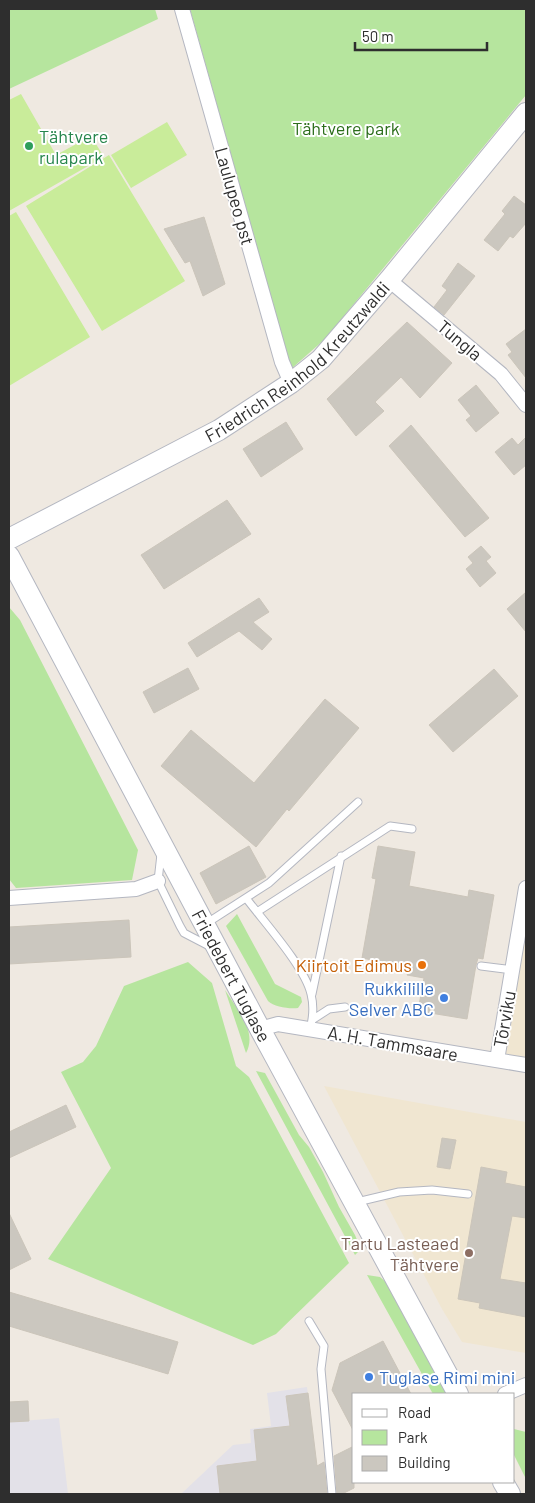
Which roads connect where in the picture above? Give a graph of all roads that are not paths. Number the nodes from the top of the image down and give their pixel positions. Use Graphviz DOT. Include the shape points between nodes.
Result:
graph roads {
  1 [pos="182,9"];
  2 [pos="525,116"];
  3 [pos="389,280"];
  4 [pos="291,383"];
  5 [pos="526,405"];
  6 [pos="9,539"];
  7 [pos="9,556"];
  8 [pos="358,802"];
  9 [pos="412,829"];
  10 [pos="162,846"];
  11 [pos="341,856"];
  12 [pos="158,881"];
  13 [pos="526,888"];
  14 [pos="9,898"];
  15 [pos="246,898"];
  16 [pos="256,912"];
  17 [pos="204,925"];
  18 [pos="218,950"];
  19 [pos="481,966"];
  20 [pos="512,970"];
  21 [pos="312,994"];
  22 [pos="345,1007"];
  23 [pos="311,1025"];
  24 [pos="260,1030"];
  25 [pos="497,1060"];
  26 [pos="526,1065"];
  27 [pos="468,1194"];
  28 [pos="354,1202"];
  29 [pos="309,1321"];
  30 [pos="526,1385"];
  31 [pos="457,1393"];
  32 [pos="507,1393"];
  33 [pos="332,1494"];
  1 -- 4 [label="street, Laulupeo pst" via="282,362"];
  2 -- 3 [label="street, Friedrich Reinhold Kreutzwaldi"];
  3 -- 4 [label="street, Friedrich Reinhold Kreutzwaldi" via="321,359"];
  3 -- 5 [label="street, Tungla" via="501,374"];
  4 -- 6 [label="street, Friedrich Reinhold Kreutzwaldi" via="219,430"];
  7 -- 10 [label="street, Friedebert Tuglase"];
  8 -- 15 [label="lane" via="268,883"];
  9 -- 11 [label="lane" via="390,826"];
  10 -- 12 [label="lane"];
  10 -- 17 [label="street, Friedebert Tuglase"];
  11 -- 16 [label="lane"];
  11 -- 21 [label="lane"];
  12 -- 14 [label="street" via="136,888"];
  12 -- 18 [label="lane" via="184,933"];
  13 -- 20 [label="street, Tõrviku"];
  15 -- 16 [label="lane"];
  15 -- 17 [label="lane"];
  16 -- 21 [label="lane" via="303,972"];
  17 -- 18 [label="street, Friedebert Tuglase"];
  18 -- 24 [label="street, Friedebert Tuglase"];
  19 -- 20 [label="lane"];
  20 -- 25 [label="street, Tõrviku"];
  21 -- 23 [label="lane"];
  22 -- 23 [label="lane" via="329,1010"];
  23 -- 24 [label="street, A. H. Tammsaare" via="278,1024"];
  23 -- 25 [label="street, A. H. Tammsaare"];
  24 -- 28 [label="street, Friedebert Tuglase"];
  25 -- 26 [label="street, A. H. Tammsaare"];
  27 -- 28 [label="lane" via="432,1190 399,1192"];
  28 -- 31 [label="street, Friedebert Tuglase"];
  29 -- 33 [label="lane" via="324,1346 321,1369"];
  30 -- 32 [label="street"];
}
